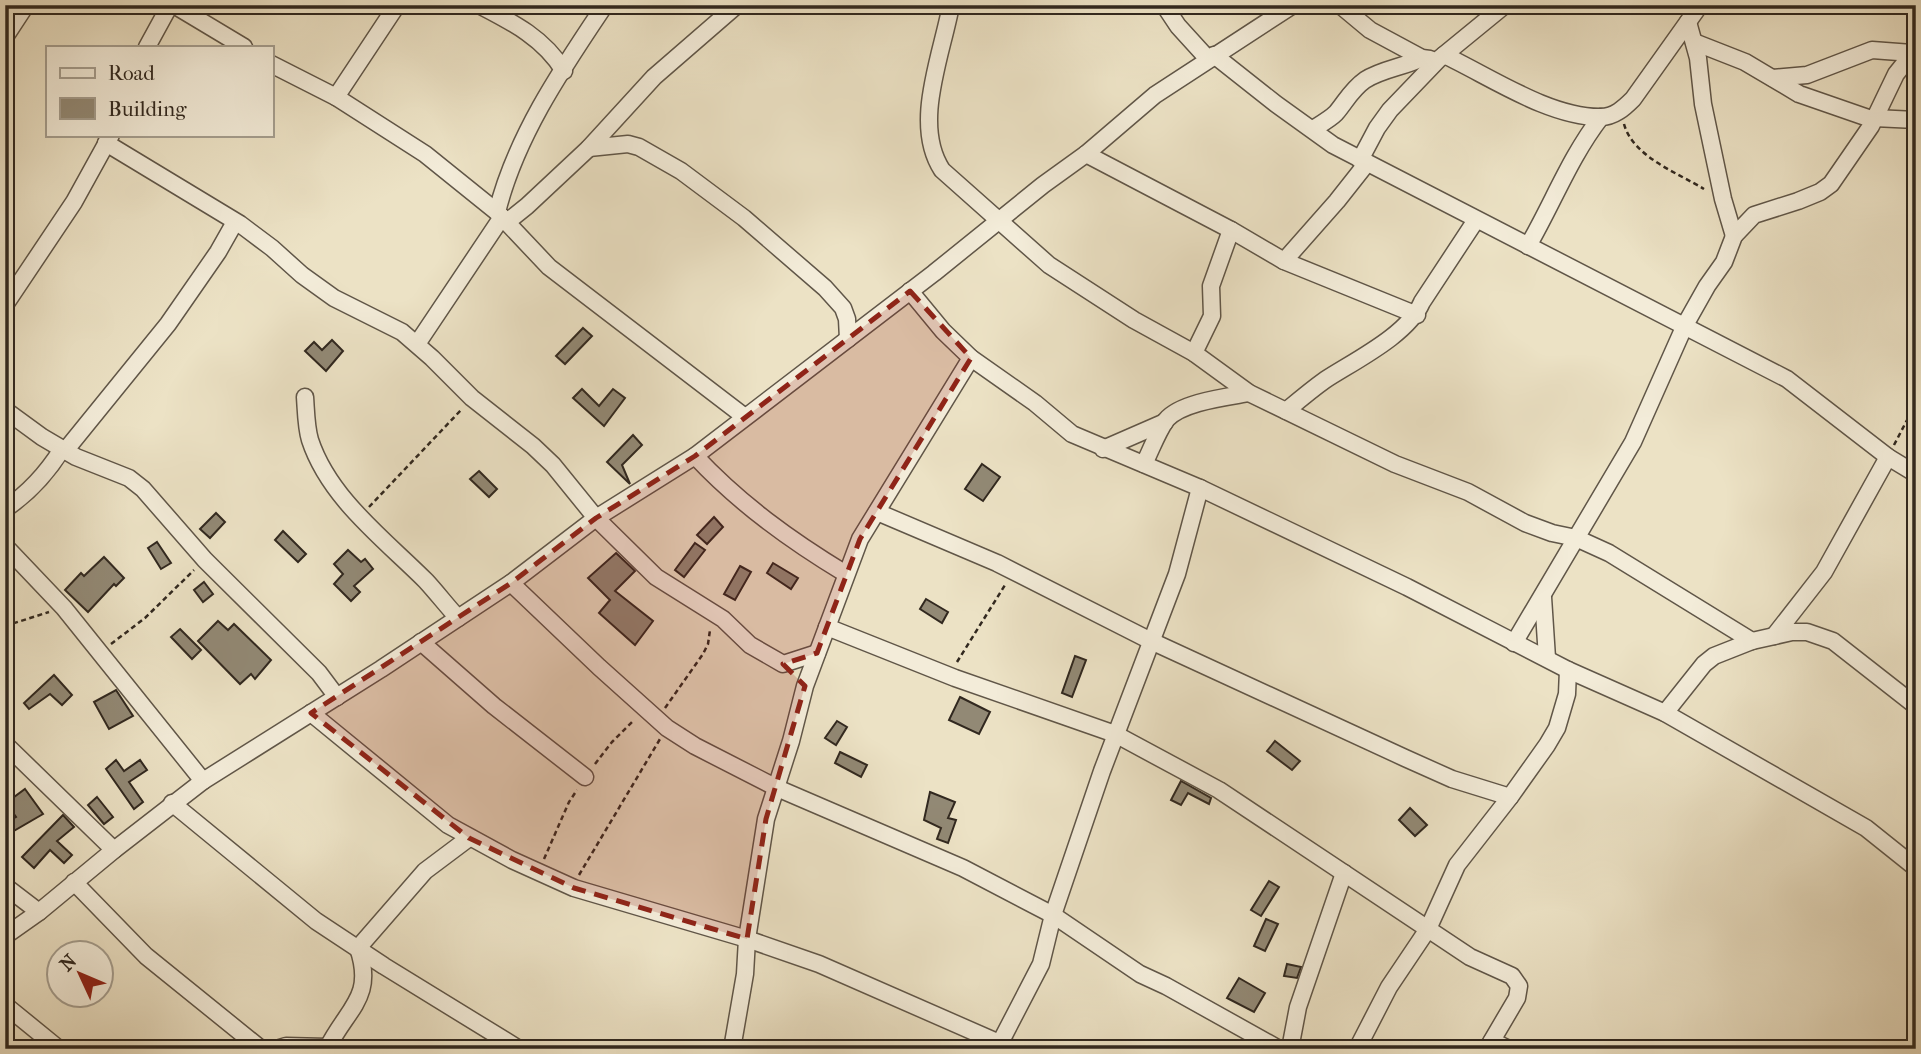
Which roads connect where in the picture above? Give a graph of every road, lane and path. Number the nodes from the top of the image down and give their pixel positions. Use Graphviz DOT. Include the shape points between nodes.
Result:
graph roads {
  1 [pos="26,5"];
  2 [pos="172,5"];
  3 [pos="397,5"];
  4 [pos="480,5"];
  5 [pos="605,5"];
  6 [pos="737,5"];
  7 [pos="951,5"];
  8 [pos="1164,5"];
  9 [pos="1293,5"];
  10 [pos="1340,5"];
  11 [pos="1505,5"];
  12 [pos="1700,5"];
  13 [pos="1688,22"];
  14 [pos="5,37"];
  15 [pos="1693,42"];
  16 [pos="148,46"];
  17 [pos="242,46"];
  18 [pos="1914,51"];
  19 [pos="1211,57"];
  20 [pos="1435,57"];
  21 [pos="273,65"];
  22 [pos="564,71"];
  23 [pos="1773,78"];
  24 [pos="336,97"];
  25 [pos="1621,111"];
  26 [pos="1601,117"];
  27 [pos="1874,119"];
  28 [pos="1916,120"];
  29 [pos="1313,130"];
  30 [pos="109,139"];
  31 [pos="589,148"];
  32 [pos="1086,155"];
  33 [pos="1364,161"];
  34 [pos="1723,199"];
  35 [pos="502,217"];
  36 [pos="1000,220"];
  37 [pos="1476,220"];
  38 [pos="235,222"];
  39 [pos="1231,230"];
  40 [pos="1734,236"];
  41 [pos="1528,246"];
  42 [pos="1284,261"];
  43 [pos="910,291"];
  44 [pos="5,305"];
  45 [pos="1417,315"];
  46 [pos="1685,325"];
  47 [pos="848,339"];
  48 [pos="417,344"];
  49 [pos="1194,353"];
  50 [pos="971,358"];
  51 [pos="1249,393"];
  52 [pos="305,397"];
  53 [pos="472,398"];
  54 [pos="1916,403"];
  55 [pos="5,410"];
  56 [pos="1286,411"];
  57 [pos="745,418"];
  58 [pos="1165,422"];
  59 [pos="1103,449"];
  60 [pos="64,450"];
  61 [pos="695,456"];
  62 [pos="1888,457"];
  63 [pos="1144,464"];
  64 [pos="1916,474"];
  65 [pos="1200,488"];
  66 [pos="5,509"];
  67 [pos="877,512"];
  68 [pos="360,517"];
  69 [pos="596,518"];
  70 [pos="1576,538"];
  71 [pos="5,546"];
  72 [pos="205,560"];
  73 [pos="1013,571"];
  74 [pos="846,574"];
  75 [pos="511,583"];
  76 [pos="1543,597"];
  77 [pos="703,607"];
  78 [pos="64,608"];
  79 [pos="458,618"];
  80 [pos="5,626"];
  81 [pos="827,626"];
  82 [pos="1774,636"];
  83 [pos="1150,641"];
  84 [pos="1752,641"];
  85 [pos="421,642"];
  86 [pos="1514,643"];
  87 [pos="817,653"];
  88 [pos="101,654"];
  89 [pos="1547,657"];
  90 [pos="783,664"];
  91 [pos="1568,670"];
  92 [pos="944,674"];
  93 [pos="806,686"];
  94 [pos="337,697"];
  95 [pos="1916,706"];
  96 [pos="311,713"];
  97 [pos="1665,713"];
  98 [pos="662,723"];
  99 [pos="1115,734"];
  100 [pos="5,744"];
  101 [pos="585,777"];
  102 [pos="203,781"];
  103 [pos="777,788"];
  104 [pos="1510,797"];
  105 [pos="172,803"];
  106 [pos="469,838"];
  107 [pos="114,849"];
  108 [pos="1916,868"];
  109 [pos="1344,873"];
  110 [pos="74,882"];
  111 [pos="5,886"];
  112 [pos="574,888"];
  113 [pos="40,912"];
  114 [pos="1053,915"];
  115 [pos="1428,929"];
  116 [pos="5,936"];
  117 [pos="747,939"];
  118 [pos="358,948"];
  119 [pos="5,1005"];
  120 [pos="998,1045"];
  121 [pos="1490,1045"];
  122 [pos="327,1048"];
  123 [pos="59,1049"];
  124 [pos="261,1049"];
  125 [pos="276,1049"];
  126 [pos="519,1049"];
  127 [pos="732,1049"];
  128 [pos="1279,1049"];
  129 [pos="1290,1049"];
  130 [pos="1357,1049"];
  131 [pos="1509,1049"];
  1 -- 14 [label="street"];
  2 -- 16 [label="street"];
  2 -- 17 [label="street"];
  3 -- 24 [label="street"];
  4 -- 22 [label="street" via="542,43"];
  5 -- 22 [label="street"];
  6 -- 31 [label="street" via="654,77"];
  7 -- 36 [label="street" via="932,83 929,125 933,158"];
  8 -- 19 [label="street" via="1178,26"];
  9 -- 19 [label="street"];
  10 -- 20 [label="street" via="1370,30"];
  11 -- 20 [label="street"];
  12 -- 13 [label="street"];
  13 -- 15 [label="street"];
  13 -- 25 [label="street"];
  15 -- 23 [label="street"];
  15 -- 34 [label="street"];
  18 -- 23 [label="street" via="1872,50 1807,75"];
  18 -- 27 [label="street" via="1896,74"];
  19 -- 29 [label="street"];
  19 -- 32 [label="street" via="1155,94"];
  20 -- 26 [label="street" via="1550,106"];
  20 -- 29 [label="street" via="1376,73"];
  20 -- 33 [label="street" via="1377,128"];
  21 -- 24 [label="street"];
  22 -- 35 [label="street" via="528,128 502,190"];
  23 -- 27 [label="street" via="1799,94"];
  24 -- 35 [label="street" via="425,153"];
  25 -- 26 [label="street"];
  25 -- 34 [label="path" via="1625,129 1640,149"];
  26 -- 41 [label="street" via="1582,143"];
  27 -- 28 [label="street"];
  27 -- 40 [label="street" via="1831,184 1809,197 1754,215"];
  29 -- 33 [label="street"];
  30 -- 38 [label="street"];
  30 -- 44 [label="street" via="74,202"];
  31 -- 35 [label="street" via="527,206"];
  31 -- 47 [label="street" via="628,144 681,171 825,288 843,308"];
  32 -- 36 [label="street"];
  32 -- 39 [label="street"];
  33 -- 37 [label="street"];
  33 -- 42 [label="street" via="1337,201"];
  34 -- 40 [label="street"];
  35 -- 48 [label="street"];
  35 -- 57 [label="street" via="557,273"];
  36 -- 43 [label="street"];
  36 -- 49 [label="street" via="1049,265"];
  37 -- 41 [label="street"];
  37 -- 45 [label="street"];
  38 -- 48 [label="street" via="334,298"];
  38 -- 60 [label="street" via="168,324"];
  39 -- 42 [label="street"];
  39 -- 49 [label="street" via="1211,286 1212,316"];
  40 -- 46 [label="street" via="1724,262"];
  41 -- 46 [label="street"];
  42 -- 45 [label="street"];
  43 -- 47 [label="street"];
  43 -- 50 [label="street"];
  45 -- 56 [label="street"];
  46 -- 62 [label="street" via="1787,379"];
  46 -- 70 [label="street" via="1633,442"];
  47 -- 57 [label="street"];
  48 -- 53 [label="street"];
  49 -- 51 [label="street"];
  50 -- 59 [label="street" via="1072,434"];
  50 -- 67 [label="street"];
  51 -- 56 [label="street"];
  51 -- 58 [label="street" via="1184,408"];
  52 -- 68 [label="street" via="309,438 319,461"];
  53 -- 68 [label="path"];
  53 -- 69 [label="street" via="553,465"];
  54 -- 62 [label="path"];
  55 -- 60 [label="street"];
  56 -- 70 [label="street" via="1395,464 1468,492 1525,523"];
  57 -- 61 [label="street"];
  58 -- 59 [label="street"];
  58 -- 63 [label="street"];
  59 -- 63 [label="street"];
  60 -- 66 [label="street" via="30,490"];
  60 -- 72 [label="street" via="143,488"];
  61 -- 69 [label="street"];
  61 -- 74 [label="street" via="758,516"];
  62 -- 64 [label="street"];
  62 -- 82 [label="street" via="1824,572"];
  63 -- 65 [label="street"];
  65 -- 83 [label="street" via="1177,574"];
  65 -- 86 [label="street"];
  67 -- 73 [label="street"];
  67 -- 74 [label="street"];
  68 -- 79 [label="street"];
  69 -- 75 [label="street"];
  69 -- 77 [label="street" via="656,577"];
  70 -- 76 [label="street"];
  70 -- 84 [label="street" via="1609,553"];
  71 -- 78 [label="street"];
  72 -- 88 [label="path"];
  72 -- 94 [label="street" via="319,673"];
  73 -- 83 [label="street"];
  73 -- 92 [label="path" via="963,654"];
  74 -- 81 [label="street"];
  75 -- 79 [label="street"];
  75 -- 98 [label="street"];
  76 -- 86 [label="street"];
  76 -- 89 [label="street"];
  77 -- 90 [label="street" via="750,645"];
  77 -- 98 [label="path" via="708,644"];
  78 -- 80 [label="path"];
  78 -- 88 [label="street"];
  79 -- 85 [label="street"];
  81 -- 87 [label="street"];
  81 -- 92 [label="street"];
  82 -- 84 [label="street"];
  82 -- 95 [label="street" via="1807,632 1833,641"];
  83 -- 99 [label="street"];
  83 -- 104 [label="street" via="1452,779"];
  84 -- 97 [label="street" via="1704,664"];
  85 -- 94 [label="street"];
  85 -- 101 [label="street"];
  86 -- 89 [label="street"];
  87 -- 90 [label="street"];
  87 -- 93 [label="street"];
  88 -- 102 [label="street"];
  89 -- 91 [label="street"];
  90 -- 93 [label="street"];
  91 -- 97 [label="street"];
  91 -- 104 [label="street" via="1557,728"];
  92 -- 99 [label="street"];
  93 -- 103 [label="street"];
  94 -- 96 [label="street"];
  96 -- 102 [label="street"];
  96 -- 106 [label="street"];
  97 -- 108 [label="street" via="1866,828"];
  98 -- 103 [label="street" via="695,746"];
  98 -- 112 [label="path"];
  99 -- 109 [label="street" via="1219,790"];
  99 -- 114 [label="street"];
  100 -- 107 [label="street"];
  102 -- 105 [label="street"];
  103 -- 114 [label="street" via="963,868"];
  103 -- 117 [label="street" via="766,818"];
  104 -- 115 [label="street" via="1457,865"];
  105 -- 107 [label="street"];
  105 -- 118 [label="street" via="286,898"];
  106 -- 112 [label="street"];
  106 -- 118 [label="street" via="425,872"];
  107 -- 110 [label="street"];
  109 -- 115 [label="street"];
  109 -- 129 [label="street" via="1298,1007"];
  110 -- 113 [label="street"];
  110 -- 124 [label="street" via="146,956"];
  111 -- 113 [label="street"];
  112 -- 117 [label="street"];
  113 -- 116 [label="street"];
  114 -- 120 [label="street" via="1041,964"];
  114 -- 128 [label="street" via="1140,974"];
  115 -- 121 [label="street" via="1470,957 1512,976 1518,986 1517,998"];
  115 -- 130 [label="street" via="1390,986"];
  117 -- 120 [label="street" via="819,964"];
  117 -- 127 [label="street"];
  118 -- 122 [label="street" via="364,966 363,990"];
  118 -- 126 [label="street"];
  119 -- 123 [label="street"];
  121 -- 131 [label="street"];
  122 -- 125 [label="street"];
}
